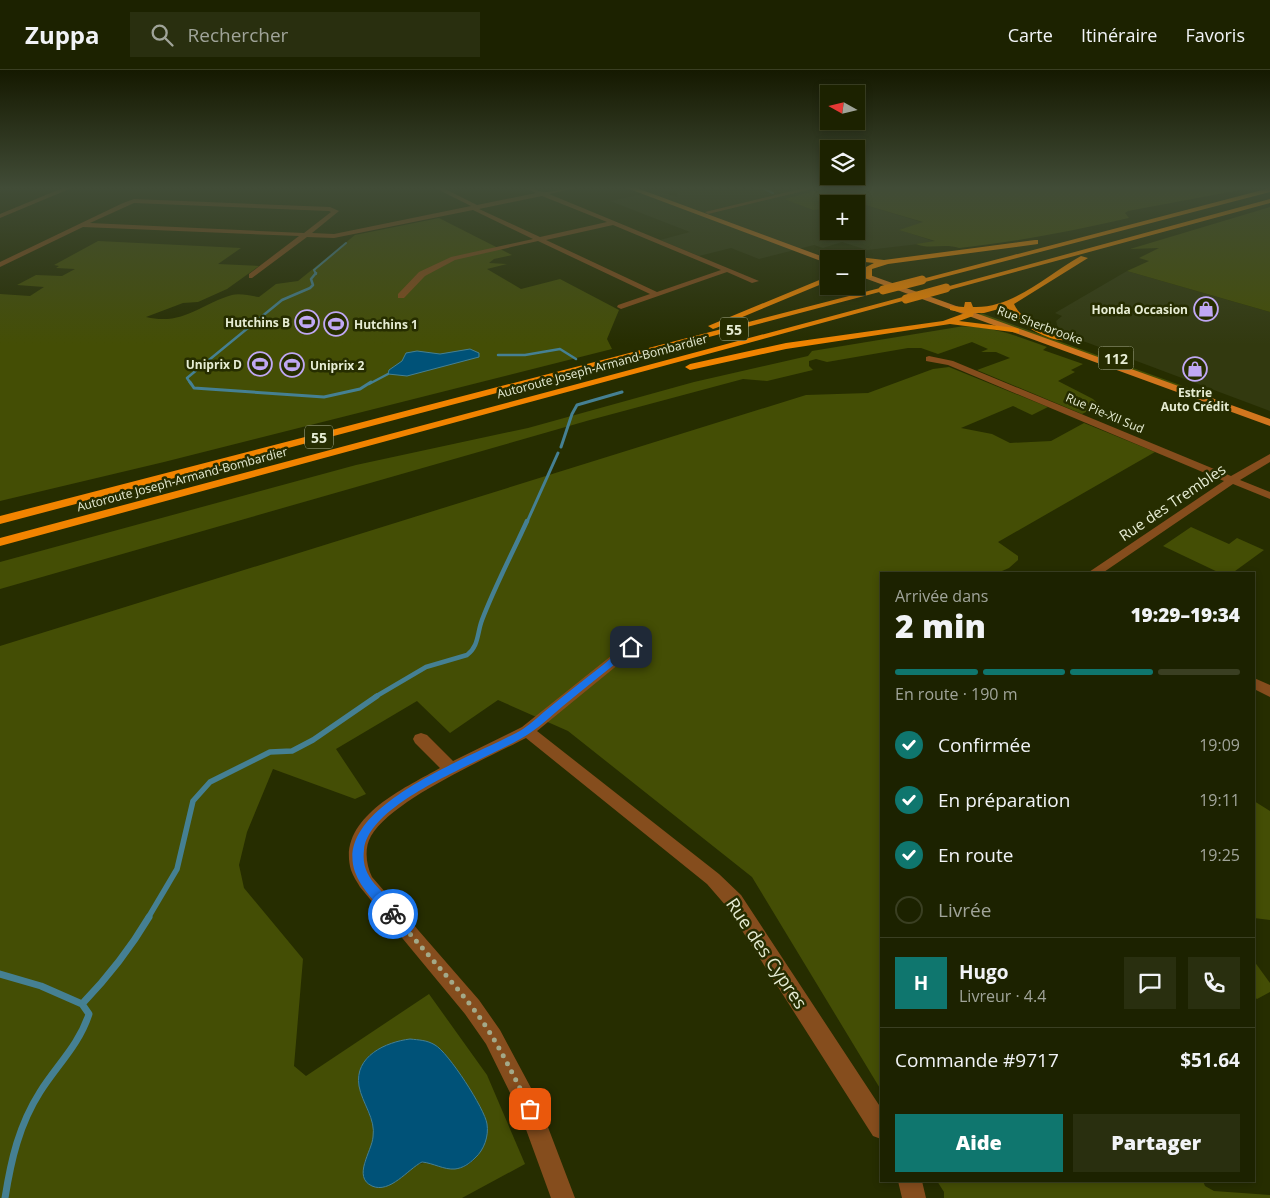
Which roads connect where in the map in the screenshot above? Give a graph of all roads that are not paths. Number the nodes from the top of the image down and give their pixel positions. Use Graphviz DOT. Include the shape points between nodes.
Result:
graph roads {
  1 [pos="51,240"];
  2 [pos="301,240"];
  3 [pos="536,240"];
  4 [pos="540,240"];
  5 [pos="653,240"];
  6 [pos="769,240"];
  7 [pos="775,240"];
  8 [pos="1050,240"];
  9 [pos="1078,240"];
  10 [pos="1126,240"];
  11 [pos="1134,240"];
  12 [pos="820,258"];
  13 [pos="820,259"];
  14 [pos="865,262"];
  15 [pos="887,262"];
  16 [pos="0,265"];
  17 [pos="727,270"];
  18 [pos="865,270"];
  19 [pos="868,272"];
  20 [pos="882,273"];
  21 [pos="252,276"];
  22 [pos="755,281"];
  23 [pos="820,282"];
  24 [pos="658,295"];
  25 [pos="401,296"];
  26 [pos="1009,303"];
  27 [pos="621,307"];
  28 [pos="969,309"];
  29 [pos="984,310"];
  30 [pos="945,322"];
  31 [pos="1016,331"];
  32 [pos="1062,338"];
  33 [pos="929,359"];
  34 [pos="585,368"];
  35 [pos="1270,415"];
  36 [pos="1270,423"];
  37 [pos="419,430"];
  38 [pos="1270,458"];
  39 [pos="1232,480"];
  40 [pos="1270,496"];
  41 [pos="0,518"];
  42 [pos="0,542"];
  43 [pos="1095,572"];
  44 [pos="631,647"];
  45 [pos="1255,684"];
  46 [pos="1270,692"];
  47 [pos="526,731"];
  48 [pos="421,739"];
  49 [pos="451,769"];
  50 [pos="880,1126"];
  51 [pos="910,1182"];
  52 [pos="563,1198"];
  53 [pos="914,1198"];
  1 -- 16 [label="street"];
  2 -- 21 [label="street"];
  3 -- 25 [label="street" via="450,260 422,274"];
  4 -- 24 [label="street"];
  5 -- 17 [label="street"];
  6 -- 13 [label="main road"];
  7 -- 12 [label="main road"];
  8 -- 15 [label="highway"];
  9 -- 34 [label="highway, Autoroute Joseph-Armand-Bombardier / 55, bridge"];
  10 -- 37 [label="highway, Autoroute Joseph-Armand-Bombardier / 55, bridge"];
  11 -- 26 [label="highway" via="1068,266"];
  14 -- 15 [label="highway"];
  15 -- 19 [label="highway"];
  17 -- 22 [label="street"];
  17 -- 24 [label="street"];
  18 -- 19 [label="main road, Rue Sherbrooke / 112"];
  19 -- 20 [label="highway"];
  19 -- 28 [label="main road, Rue Sherbrooke / 112" via="953,308"];
  20 -- 28 [label="main road, Rue Sherbrooke / 112"];
  23 -- 34 [label="highway" via="704,330"];
  24 -- 27 [label="street"];
  26 -- 29 [label="highway"];
  26 -- 32 [label="highway" via="1018,318"];
  28 -- 29 [label="highway"];
  28 -- 30 [label="highway"];
  28 -- 31 [label="main road, Rue Sherbrooke / 112"];
  29 -- 32 [label="main road, Rue Sherbrooke / 112"];
  30 -- 31 [label="highway"];
  30 -- 37 [label="highway" via="743,355"];
  31 -- 36 [label="main road, Rue Sherbrooke / 112"];
  32 -- 35 [label="main road, Rue Sherbrooke / 112"];
  33 -- 39 [label="street, Rue Pie-XII Sud" via="950,363"];
  34 -- 41 [label="highway, Autoroute Joseph-Armand-Bombardier / 55"];
  37 -- 42 [label="highway, Autoroute Joseph-Armand-Bombardier / 55"];
  38 -- 39 [label="street, Rue des Trembles"];
  39 -- 40 [label="street, Rue Pie-XII Sud"];
  39 -- 43 [label="street, Rue des Trembles"];
  44 -- 47 [label="street"];
  45 -- 46 [label="street"];
  47 -- 49 [label="street"];
  47 -- 50 [label="street, Rue des Cypres" via="713,879 734,900"];
  48 -- 49 [label="street"];
  49 -- 52 [label="street" via="380,812 363,834 358,859 360,872 472,1007 493,1038 530,1109"];
  51 -- 53 [label="street"];
}
